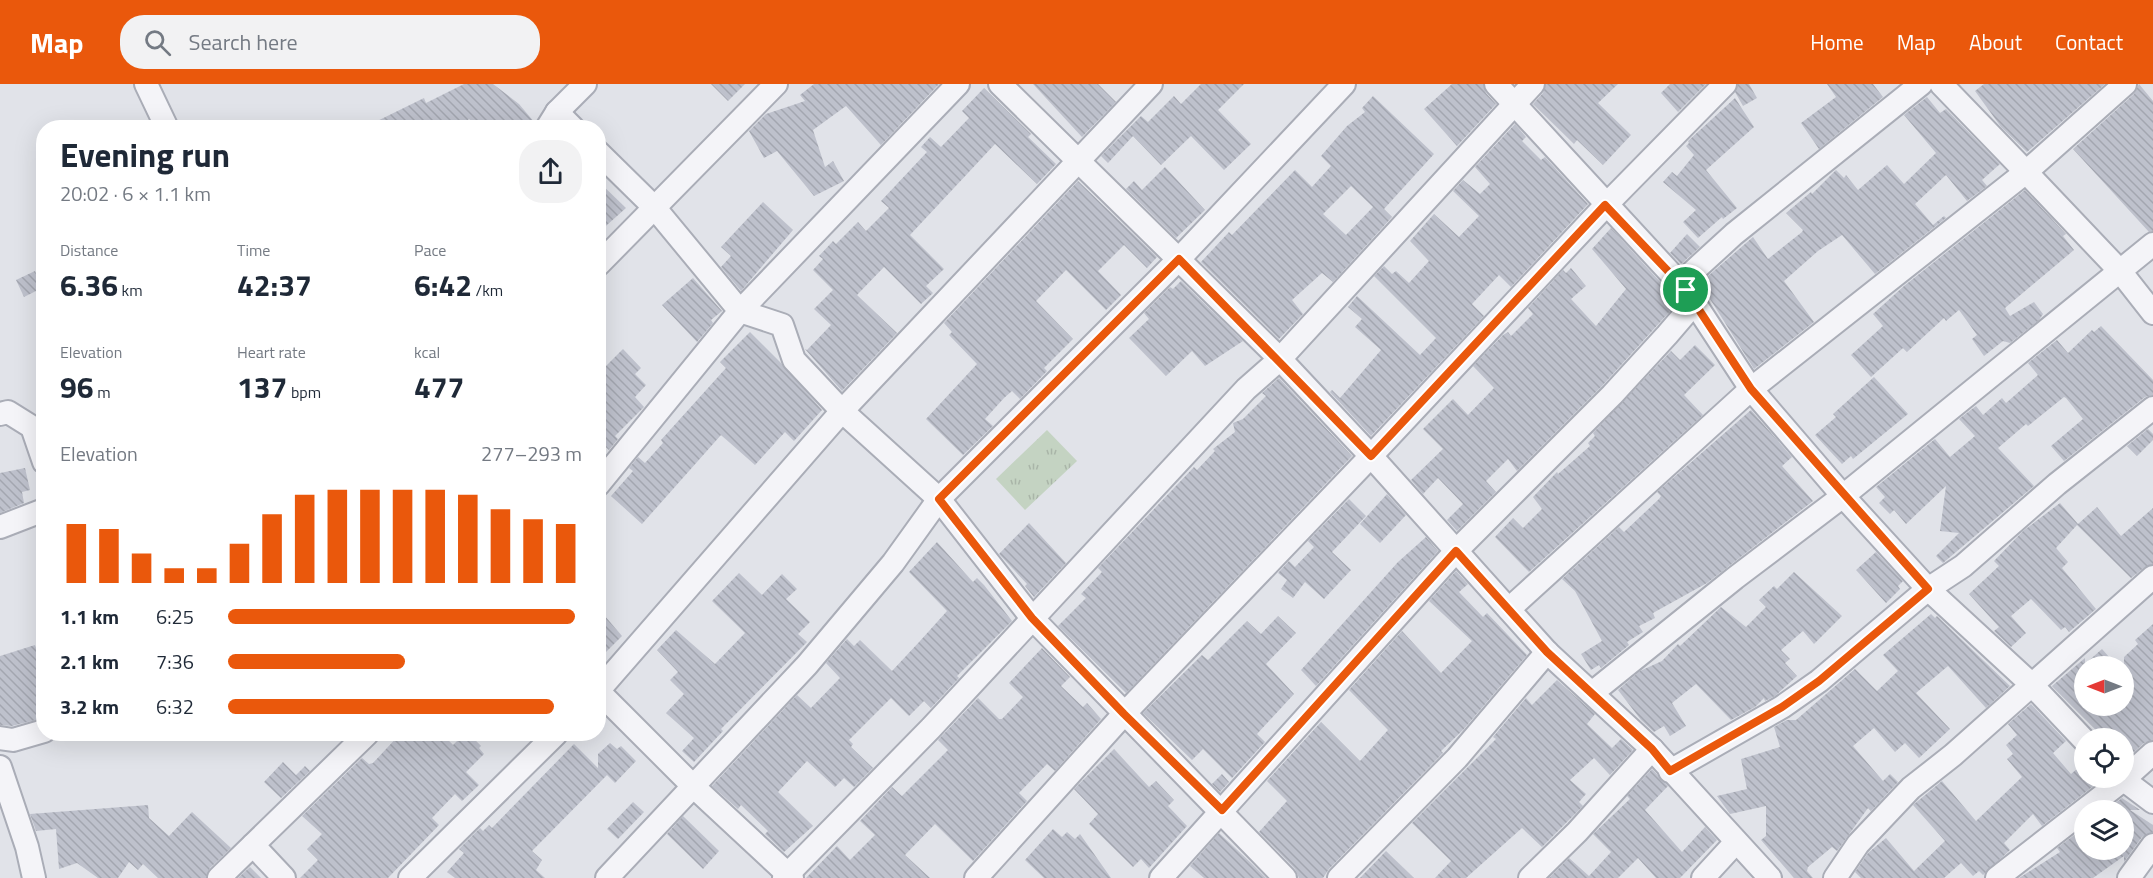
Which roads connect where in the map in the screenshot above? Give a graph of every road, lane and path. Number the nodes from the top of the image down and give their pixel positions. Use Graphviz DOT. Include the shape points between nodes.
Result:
graph roads {
  1 [pos="146,84"];
  2 [pos="585,84"];
  3 [pos="776,84"];
  4 [pos="958,84"];
  5 [pos="1000,84"];
  6 [pos="1151,84"];
  7 [pos="1344,84"];
  8 [pos="1496,84"];
  9 [pos="1533,84"];
  10 [pos="1725,84"];
  11 [pos="1921,84"];
  12 [pos="1941,84"];
  13 [pos="2125,84"];
  14 [pos="1514,103"];
  15 [pos="163,120"];
  16 [pos="560,120"];
  17 [pos="606,160"];
  18 [pos="1077,162"];
  19 [pos="2026,172"];
  20 [pos="1605,205"];
  21 [pos="654,207"];
  22 [pos="2153,244"];
  23 [pos="606,257"];
  24 [pos="1179,259"];
  25 [pos="2120,271"];
  26 [pos="1686,290"];
  27 [pos="740,311"];
  28 [pos="2153,313"];
  29 [pos="1280,359"];
  30 [pos="1751,389"];
  31 [pos="2153,408"];
  32 [pos="842,411"];
  33 [pos="0,414"];
  34 [pos="36,439"];
  35 [pos="1371,456"];
  36 [pos="606,475"];
  37 [pos="1843,495"];
  38 [pos="939,499"];
  39 [pos="36,513"];
  40 [pos="0,527"];
  41 [pos="1456,551"];
  42 [pos="2153,577"];
  43 [pos="1928,589"];
  44 [pos="1509,609"];
  45 [pos="1032,618"];
  46 [pos="1547,652"];
  47 [pos="606,682"];
  48 [pos="2031,684"];
  49 [pos="1592,693"];
  50 [pos="606,699"];
  51 [pos="1124,714"];
  52 [pos="2074,729"];
  53 [pos="36,733"];
  54 [pos="0,738"];
  55 [pos="360,741"];
  56 [pos="549,741"];
  57 [pos="1652,749"];
  58 [pos="2153,753"];
  59 [pos="0,767"];
  60 [pos="2134,768"];
  61 [pos="1670,771"];
  62 [pos="694,787"];
  63 [pos="2110,788"];
  64 [pos="2134,788"];
  65 [pos="2153,802"];
  66 [pos="1222,810"];
  67 [pos="1736,842"];
  68 [pos="253,845"];
  69 [pos="2153,845"];
  70 [pos="788,877"];
  71 [pos="34,878"];
  72 [pos="219,878"];
  73 [pos="284,878"];
  74 [pos="410,878"];
  75 [pos="607,878"];
  76 [pos="976,878"];
  77 [pos="1161,878"];
  78 [pos="1286,878"];
  79 [pos="1339,878"];
  80 [pos="1530,878"];
  81 [pos="1703,878"];
  82 [pos="1770,878"];
  83 [pos="1835,878"];
  84 [pos="1997,878"];
  85 [pos="2129,878"];
  1 -- 15 [label="street"];
  2 -- 16 [label="street"];
  3 -- 21 [label="street"];
  4 -- 27 [label="street"];
  5 -- 18 [label="street"];
  6 -- 18 [label="street"];
  7 -- 24 [label="street"];
  8 -- 14 [label="street"];
  9 -- 14 [label="street"];
  10 -- 20 [label="street"];
  11 -- 26 [label="street" via="1734,234 1687,277"];
  12 -- 19 [label="street"];
  13 -- 19 [label="street"];
  14 -- 20 [label="street"];
  14 -- 29 [label="street"];
  17 -- 21 [label="street"];
  18 -- 24 [label="street"];
  18 -- 32 [label="street"];
  19 -- 25 [label="street"];
  19 -- 30 [label="street"];
  20 -- 26 [label="street"];
  20 -- 35 [label="street"];
  21 -- 23 [label="street"];
  21 -- 27 [label="street"];
  22 -- 25 [label="street"];
  24 -- 29 [label="street"];
  24 -- 38 [label="street"];
  25 -- 28 [label="street"];
  25 -- 37 [label="street"];
  26 -- 30 [label="street"];
  26 -- 41 [label="street" via="1686,314 1612,395"];
  27 -- 32 [label="street" via="782,325 794,360"];
  27 -- 36 [label="street"];
  29 -- 35 [label="street"];
  29 -- 45 [label="street" via="1246,389"];
  30 -- 37 [label="street"];
  30 -- 44 [label="street"];
  31 -- 43 [label="street" via="1963,566"];
  32 -- 38 [label="street"];
  32 -- 47 [label="street"];
  33 -- 34 [label="street" via="8,412 32,427"];
  35 -- 41 [label="street"];
  35 -- 51 [label="street"];
  37 -- 43 [label="street"];
  37 -- 49 [label="street"];
  38 -- 45 [label="street"];
  38 -- 62 [label="street" via="894,563 807,665"];
  39 -- 40 [label="street"];
  41 -- 44 [label="street"];
  41 -- 66 [label="street"];
  42 -- 48 [label="street"];
  43 -- 48 [label="street"];
  43 -- 61 [label="street" via="1819,681 1782,707"];
  44 -- 46 [label="street"];
  45 -- 51 [label="street"];
  45 -- 70 [label="street"];
  46 -- 49 [label="street"];
  46 -- 79 [label="street" via="1451,765"];
  48 -- 52 [label="street"];
  48 -- 83 [label="street" via="1893,806 1858,844"];
  49 -- 57 [label="street"];
  50 -- 62 [label="street"];
  51 -- 66 [label="street"];
  51 -- 76 [label="street"];
  53 -- 54 [label="street" via="13,740"];
  55 -- 68 [label="street"];
  56 -- 74 [label="street"];
  57 -- 61 [label="street"];
  57 -- 80 [label="street"];
  58 -- 60 [label="street"];
  59 -- 71 [label="street"];
  61 -- 67 [label="street"];
  62 -- 70 [label="street"];
  62 -- 75 [label="street"];
  63 -- 84 [label="street"];
  64 -- 65 [label="street"];
  66 -- 77 [label="street"];
  66 -- 78 [label="street"];
  67 -- 81 [label="street"];
  67 -- 82 [label="street"];
  68 -- 72 [label="street"];
  68 -- 73 [label="street"];
  69 -- 85 [label="street"];
}
